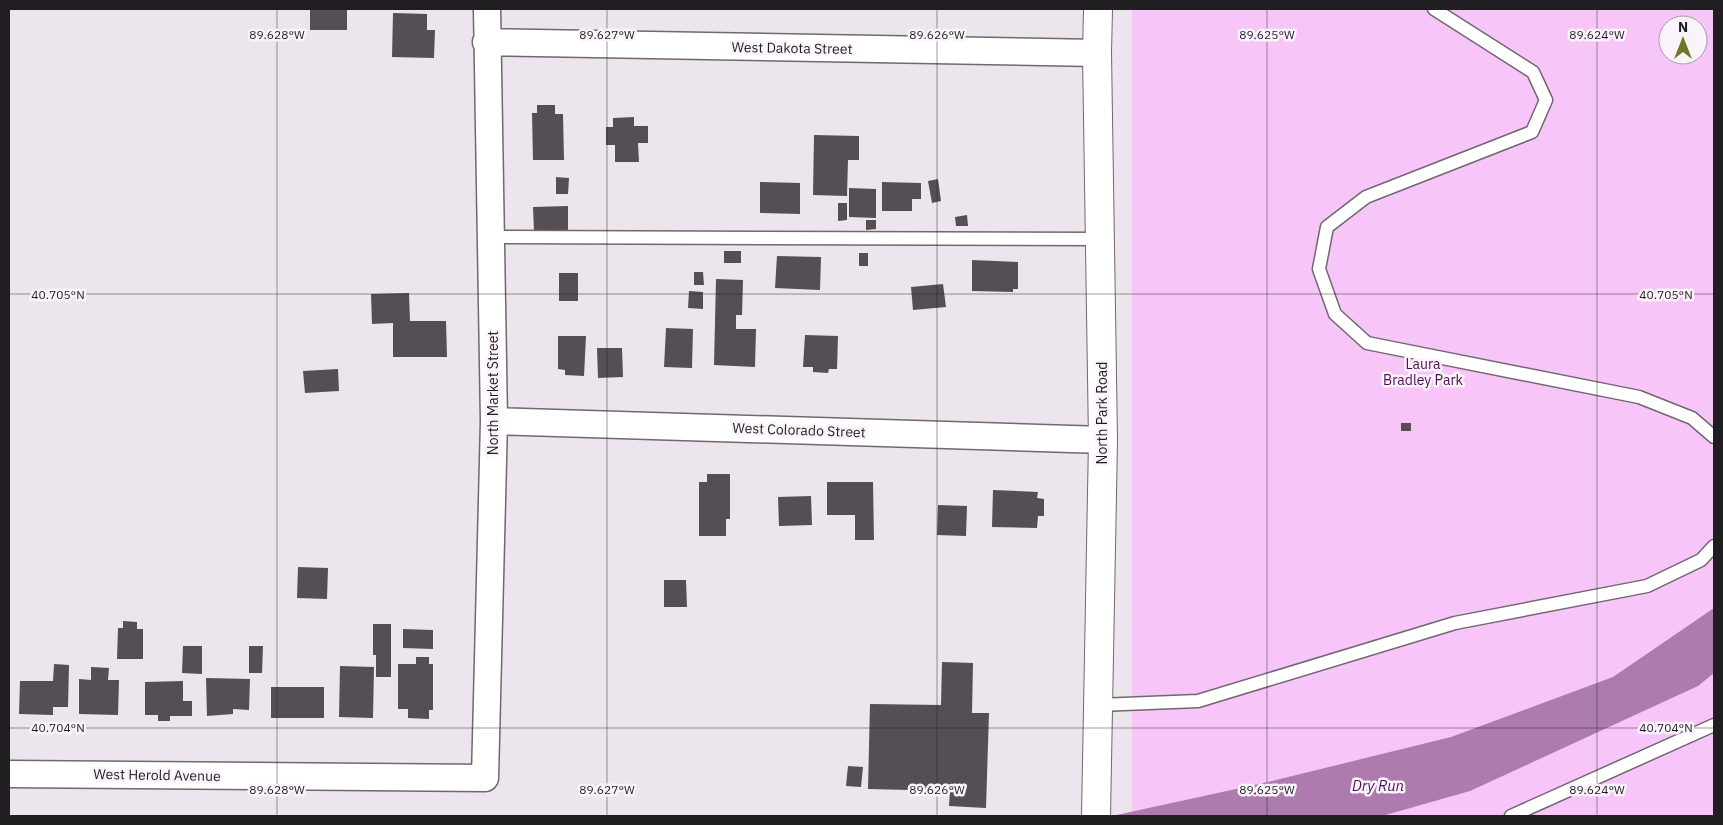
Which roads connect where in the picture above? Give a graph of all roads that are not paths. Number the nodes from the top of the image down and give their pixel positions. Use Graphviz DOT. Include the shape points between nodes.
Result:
graph roads {
  1 [pos="487,9"];
  2 [pos="1098,9"];
  3 [pos="1434,9"];
  4 [pos="486,42"];
  5 [pos="1097,53"];
  6 [pos="490,237"];
  7 [pos="1100,239"];
  8 [pos="494,421"];
  9 [pos="1714,437"];
  10 [pos="1104,440"];
  11 [pos="1714,546"];
  12 [pos="1098,705"];
  13 [pos="1714,725"];
  14 [pos="9,774"];
  15 [pos="484,778"];
  16 [pos="1096,808"];
  17 [pos="1512,816"];
  1 -- 4 [label="street, North Market Street"];
  2 -- 5 [label="street, North Park Road"];
  3 -- 9 [label="lane" via="1533,72 1546,100 1532,132 1366,197 1327,227 1319,269 1335,314 1367,343 1639,396 1692,418"];
  4 -- 5 [label="street, West Dakota Street"];
  4 -- 6 [label="street, North Market Street"];
  5 -- 7 [label="street, North Park Road"];
  6 -- 7 [label="lane"];
  6 -- 8 [label="street, North Market Street"];
  7 -- 10 [label="street, North Park Road"];
  8 -- 10 [label="street, West Colorado Street"];
  8 -- 15 [label="street, North Market Street"];
  10 -- 12 [label="street, North Park Road"];
  11 -- 12 [label="lane" via="1701,560 1647,586 1455,623 1198,701"];
  12 -- 16 [label="street, North Park Road"];
  13 -- 17 [label="lane"];
  14 -- 15 [label="street, West Herold Avenue"];
}
